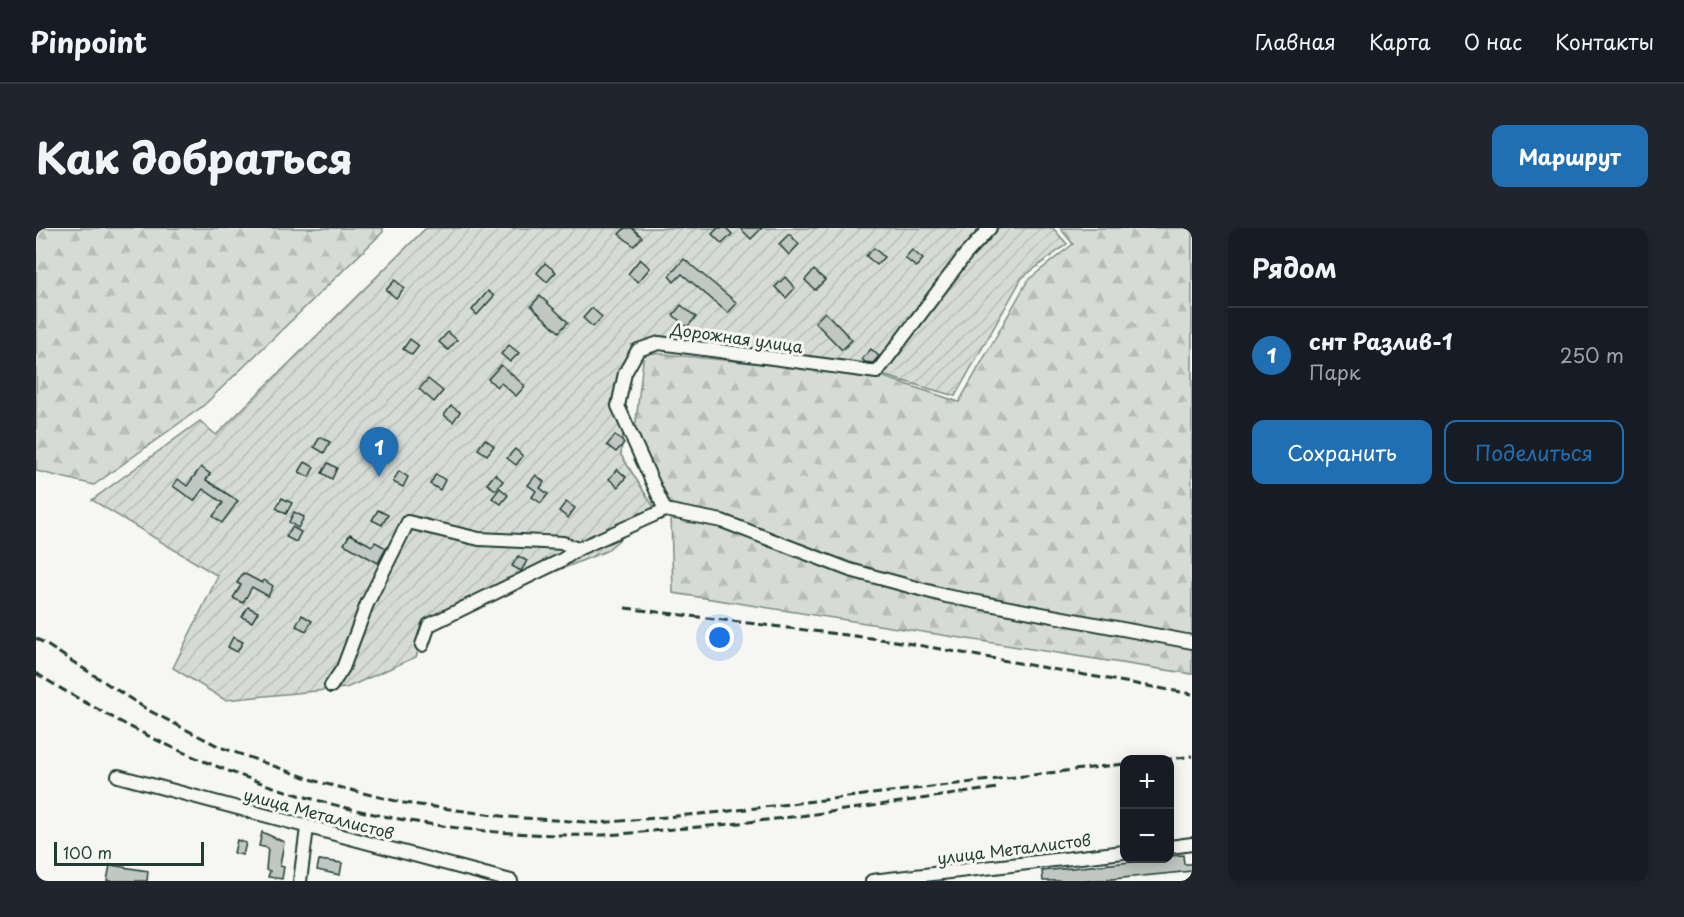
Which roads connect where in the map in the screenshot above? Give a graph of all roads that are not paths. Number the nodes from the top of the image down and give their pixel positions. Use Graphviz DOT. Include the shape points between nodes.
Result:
graph roads {
  1 [pos="990,228"];
  2 [pos="665,510"];
  3 [pos="578,549"];
  4 [pos="1192,642"];
  5 [pos="422,645"];
  6 [pos="331,686"];
  7 [pos="118,776"];
  8 [pos="306,828"];
  9 [pos="1192,844"];
  10 [pos="1174,846"];
  11 [pos="1120,853"];
  12 [pos="300,881"];
  13 [pos="511,881"];
  14 [pos="872,881"];
  1 -- 2 [label="street, Дорожная улица" via="877,372 659,343 638,350 625,373 618,406"];
  2 -- 3 [label="street"];
  2 -- 4 [label="street" via="722,520 850,570 946,596"];
  3 -- 5 [label="street" via="429,625"];
  3 -- 6 [label="street" via="563,543 479,539 408,522 367,604 343,668"];
  7 -- 8 [label="street, улица Металлистов"];
  8 -- 12 [label="street"];
  8 -- 13 [label="street, улица Металлистов"];
  9 -- 10 [label="street"];
  11 -- 14 [label="street, улица Металлистов"];
}
